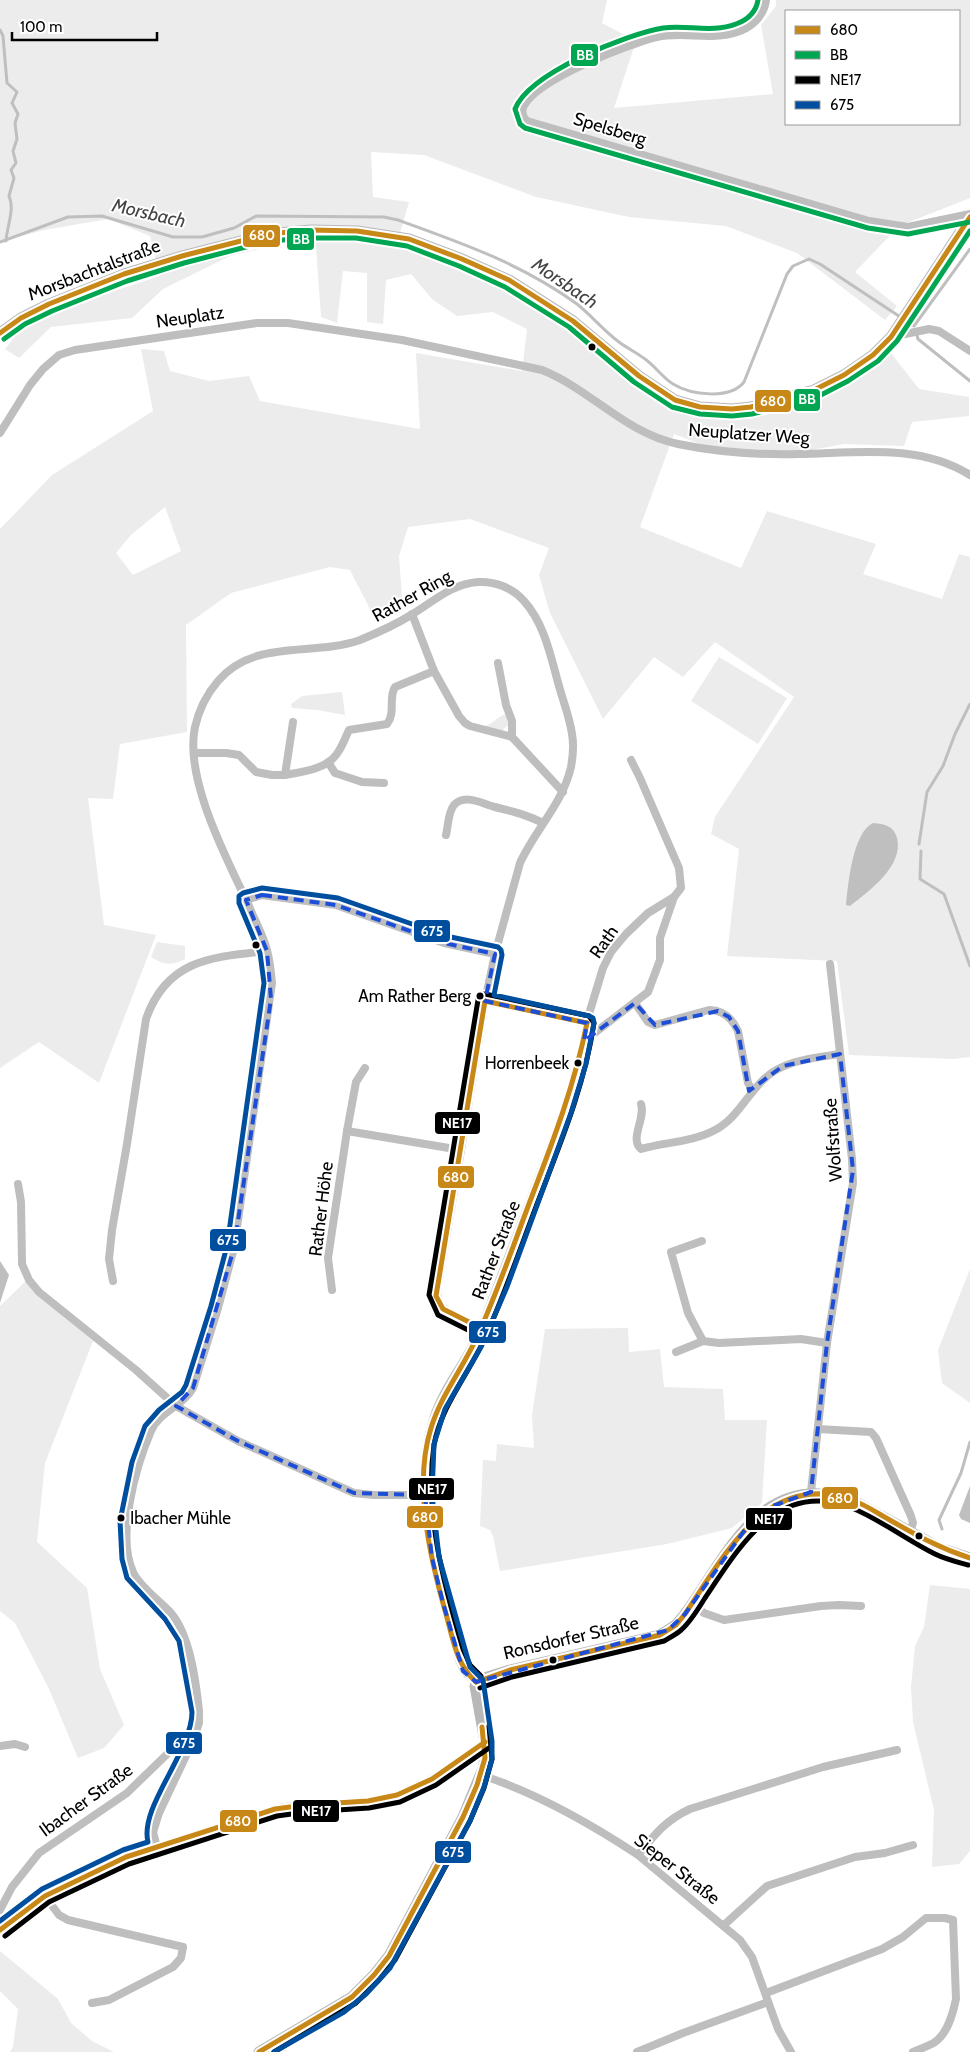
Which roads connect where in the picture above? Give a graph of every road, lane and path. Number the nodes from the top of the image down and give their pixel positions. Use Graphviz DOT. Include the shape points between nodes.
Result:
graph roads {
  1 [pos="766,0"];
  2 [pos="970,216"];
  3 [pos="0,333"];
  4 [pos="888,340"];
  5 [pos="970,351"];
  6 [pos="542,370"];
  7 [pos="0,433"];
  8 [pos="970,475"];
  9 [pos="412,614"];
  10 [pos="498,663"];
  11 [pos="434,671"];
  12 [pos="293,722"];
  13 [pos="512,737"];
  14 [pos="194,753"];
  15 [pos="630,760"];
  16 [pos="328,762"];
  17 [pos="285,774"];
  18 [pos="384,783"];
  19 [pos="563,792"];
  20 [pos="543,823"];
  21 [pos="446,835"];
  22 [pos="674,897"];
  23 [pos="246,900"];
  24 [pos="267,951"];
  25 [pos="495,954"];
  26 [pos="830,964"];
  27 [pos="485,1001"];
  28 [pos="635,1002"];
  29 [pos="587,1023"];
  30 [pos="584,1041"];
  31 [pos="840,1054"];
  32 [pos="365,1068"];
  33 [pos="753,1091"];
  34 [pos="641,1104"];
  35 [pos="347,1131"];
  36 [pos="462,1150"];
  37 [pos="18,1184"];
  38 [pos="702,1241"];
  39 [pos="113,1281"];
  40 [pos="332,1290"];
  41 [pos="482,1328"];
  42 [pos="702,1341"];
  43 [pos="827,1343"];
  44 [pos="676,1352"];
  45 [pos="176,1406"];
  46 [pos="818,1429"];
  47 [pos="811,1492"];
  48 [pos="425,1495"];
  49 [pos="910,1532"];
  50 [pos="970,1558"];
  51 [pos="692,1604"];
  52 [pos="861,1606"];
  53 [pos="476,1682"];
  54 [pos="199,1722"];
  55 [pos="485,1742"];
  56 [pos="0,1746"];
  57 [pos="25,1747"];
  58 [pos="897,1750"];
  59 [pos="480,1775"];
  60 [pos="913,1845"];
  61 [pos="157,1847"];
  62 [pos="638,1854"];
  63 [pos="45,1896"];
  64 [pos="0,1910"];
  65 [pos="724,1925"];
  66 [pos="0,1930"];
  67 [pos="766,1993"];
  68 [pos="768,2002"];
  69 [pos="92,2003"];
  70 [pos="259,2052"];
  71 [pos="637,2052"];
  72 [pos="791,2052"];
  73 [pos="913,2052"];
  1 -- 2 [label="street, Spelsberg" via="760,17 736,33 655,37 556,79 526,100 522,111 524,118 878,223 908,228"];
  2 -- 4 [label="main road, Morsbachtalstraße"];
  3 -- 4 [label="main road, Morsbachtalstraße" via="34,310 144,267 268,234 334,230 410,239 509,280 574,321 663,393 700,407 750,407 814,390 856,368"];
  4 -- 5 [label="street" via="929,329"];
  6 -- 7 [label="street, Neuplatz" via="402,340 288,323 257,323 67,351 52,359 30,384"];
  6 -- 8 [label="street, Neuplatzer Weg" via="562,377 615,416 676,444 759,453 905,453 936,460"];
  9 -- 11 [label="street"];
  9 -- 14 [label="street, Rather Ring" via="358,640 270,652 232,668 209,692 200,708 194,730"];
  9 -- 19 [label="street, Rather Ring" via="466,583 494,583 523,599 532,610 543,635 572,732 572,758"];
  10 -- 13 [label="street" via="512,721"];
  11 -- 13 [label="street" via="464,723"];
  11 -- 16 [label="street" via="395,686 387,724 349,730 336,756"];
  12 -- 17 [label="street"];
  13 -- 19 [label="street"];
  14 -- 17 [label="street" via="239,755 256,772"];
  14 -- 23 [label="street" via="202,794"];
  15 -- 22 [label="street" via="679,868 681,888"];
  16 -- 17 [label="street" via="306,772"];
  16 -- 18 [label="street" via="335,773 362,782"];
  19 -- 20 [label="street, Rather Ring"];
  20 -- 21 [label="street" via="524,813 461,800 452,809"];
  20 -- 25 [label="street, Rather Ring" via="520,863"];
  22 -- 28 [label="street" via="660,938 660,960 656,972 648,992"];
  22 -- 29 [label="street, Rath" via="648,913 611,952 600,974"];
  23 -- 24 [label="street"];
  23 -- 25 [label="street" via="262,895 336,905 444,943"];
  24 -- 39 [label="street" via="217,957 187,967 164,985 150,1008 112,1230 109,1259"];
  24 -- 45 [label="street" via="271,999 234,1248 193,1388 188,1397"];
  25 -- 27 [label="street, Rather Ring"];
  26 -- 31 [label="street, Wolfstraße"];
  27 -- 29 [label="street"];
  27 -- 36 [label="street, Rather Ring"];
  28 -- 30 [label="street"];
  28 -- 33 [label="street" via="648,1022 655,1025 709,1010 726,1015 738,1030 748,1082"];
  29 -- 30 [label="street, Rather Straße"];
  30 -- 41 [label="street, Rather Straße" via="552,1146"];
  31 -- 33 [label="street" via="783,1066 769,1074"];
  31 -- 43 [label="street, Wolfstraße" via="853,1183"];
  32 -- 35 [label="street, Rather Höhe" via="356,1082"];
  33 -- 34 [label="street" via="732,1118 716,1130 641,1149 636,1140 644,1110"];
  35 -- 36 [label="street"];
  35 -- 40 [label="street, Rather Höhe" via="328,1258"];
  36 -- 41 [label="street, Rather Ring" via="436,1296 443,1309"];
  37 -- 45 [label="street" via="22,1264 32,1284"];
  38 -- 42 [label="street" via="671,1252 688,1313"];
  41 -- 48 [label="street, Rather Straße" via="433,1418 426,1456"];
  42 -- 43 [label="street" via="801,1340"];
  42 -- 44 [label="street"];
  43 -- 46 [label="street, Wolfstraße"];
  45 -- 48 [label="street" via="240,1442 354,1493"];
  45 -- 54 [label="street" via="152,1429 130,1503 127,1533 134,1574 172,1614 186,1638"];
  46 -- 47 [label="street, Wolfstraße"];
  46 -- 49 [label="street" via="871,1432 911,1516"];
  47 -- 49 [label="main road, Ronsdorfer Straße" via="854,1501"];
  47 -- 51 [label="main road, Ronsdorfer Straße" via="770,1507 751,1522"];
  48 -- 53 [label="street, Rather Straße" via="431,1551 443,1603 463,1671"];
  49 -- 50 [label="main road, Ronsdorfer Straße" via="945,1550"];
  51 -- 52 [label="street" via="704,1613 724,1620 821,1606"];
  51 -- 53 [label="main road, Ronsdorfer Straße" via="676,1625 660,1634 510,1670"];
  53 -- 55 [label="main road"];
  54 -- 61 [label="street" via="159,1812 154,1832"];
  54 -- 64 [label="street, Ibacher Straße" via="127,1793 39,1853 12,1887"];
  55 -- 59 [label="main road"];
  55 -- 61 [label="street" via="455,1764 396,1795 275,1808"];
  56 -- 57 [label="street" via="15,1744"];
  58 -- 62 [label="street" via="823,1766 690,1809 661,1826"];
  59 -- 62 [label="street, Sieper Straße" via="551,1804"];
  59 -- 70 [label="main road" via="464,1817 389,1956 374,1976 340,2006"];
  60 -- 65 [label="street" via="855,1858 767,1886"];
  61 -- 63 [label="street" via="126,1857"];
  62 -- 65 [label="street, Sieper Straße"];
  63 -- 66 [label="street"];
  63 -- 69 [label="street" via="59,1915 68,1920 182,1947 181,1958 173,1967 109,2000"];
  65 -- 67 [label="street, Sieper Straße" via="752,1957"];
  67 -- 68 [label="street, Sieper Straße"];
  67 -- 73 [label="street" via="882,1949 926,1918 953,1920 956,1999 948,2026 935,2042"];
  68 -- 71 [label="street"];
  68 -- 72 [label="street, Sieper Straße"];
}
